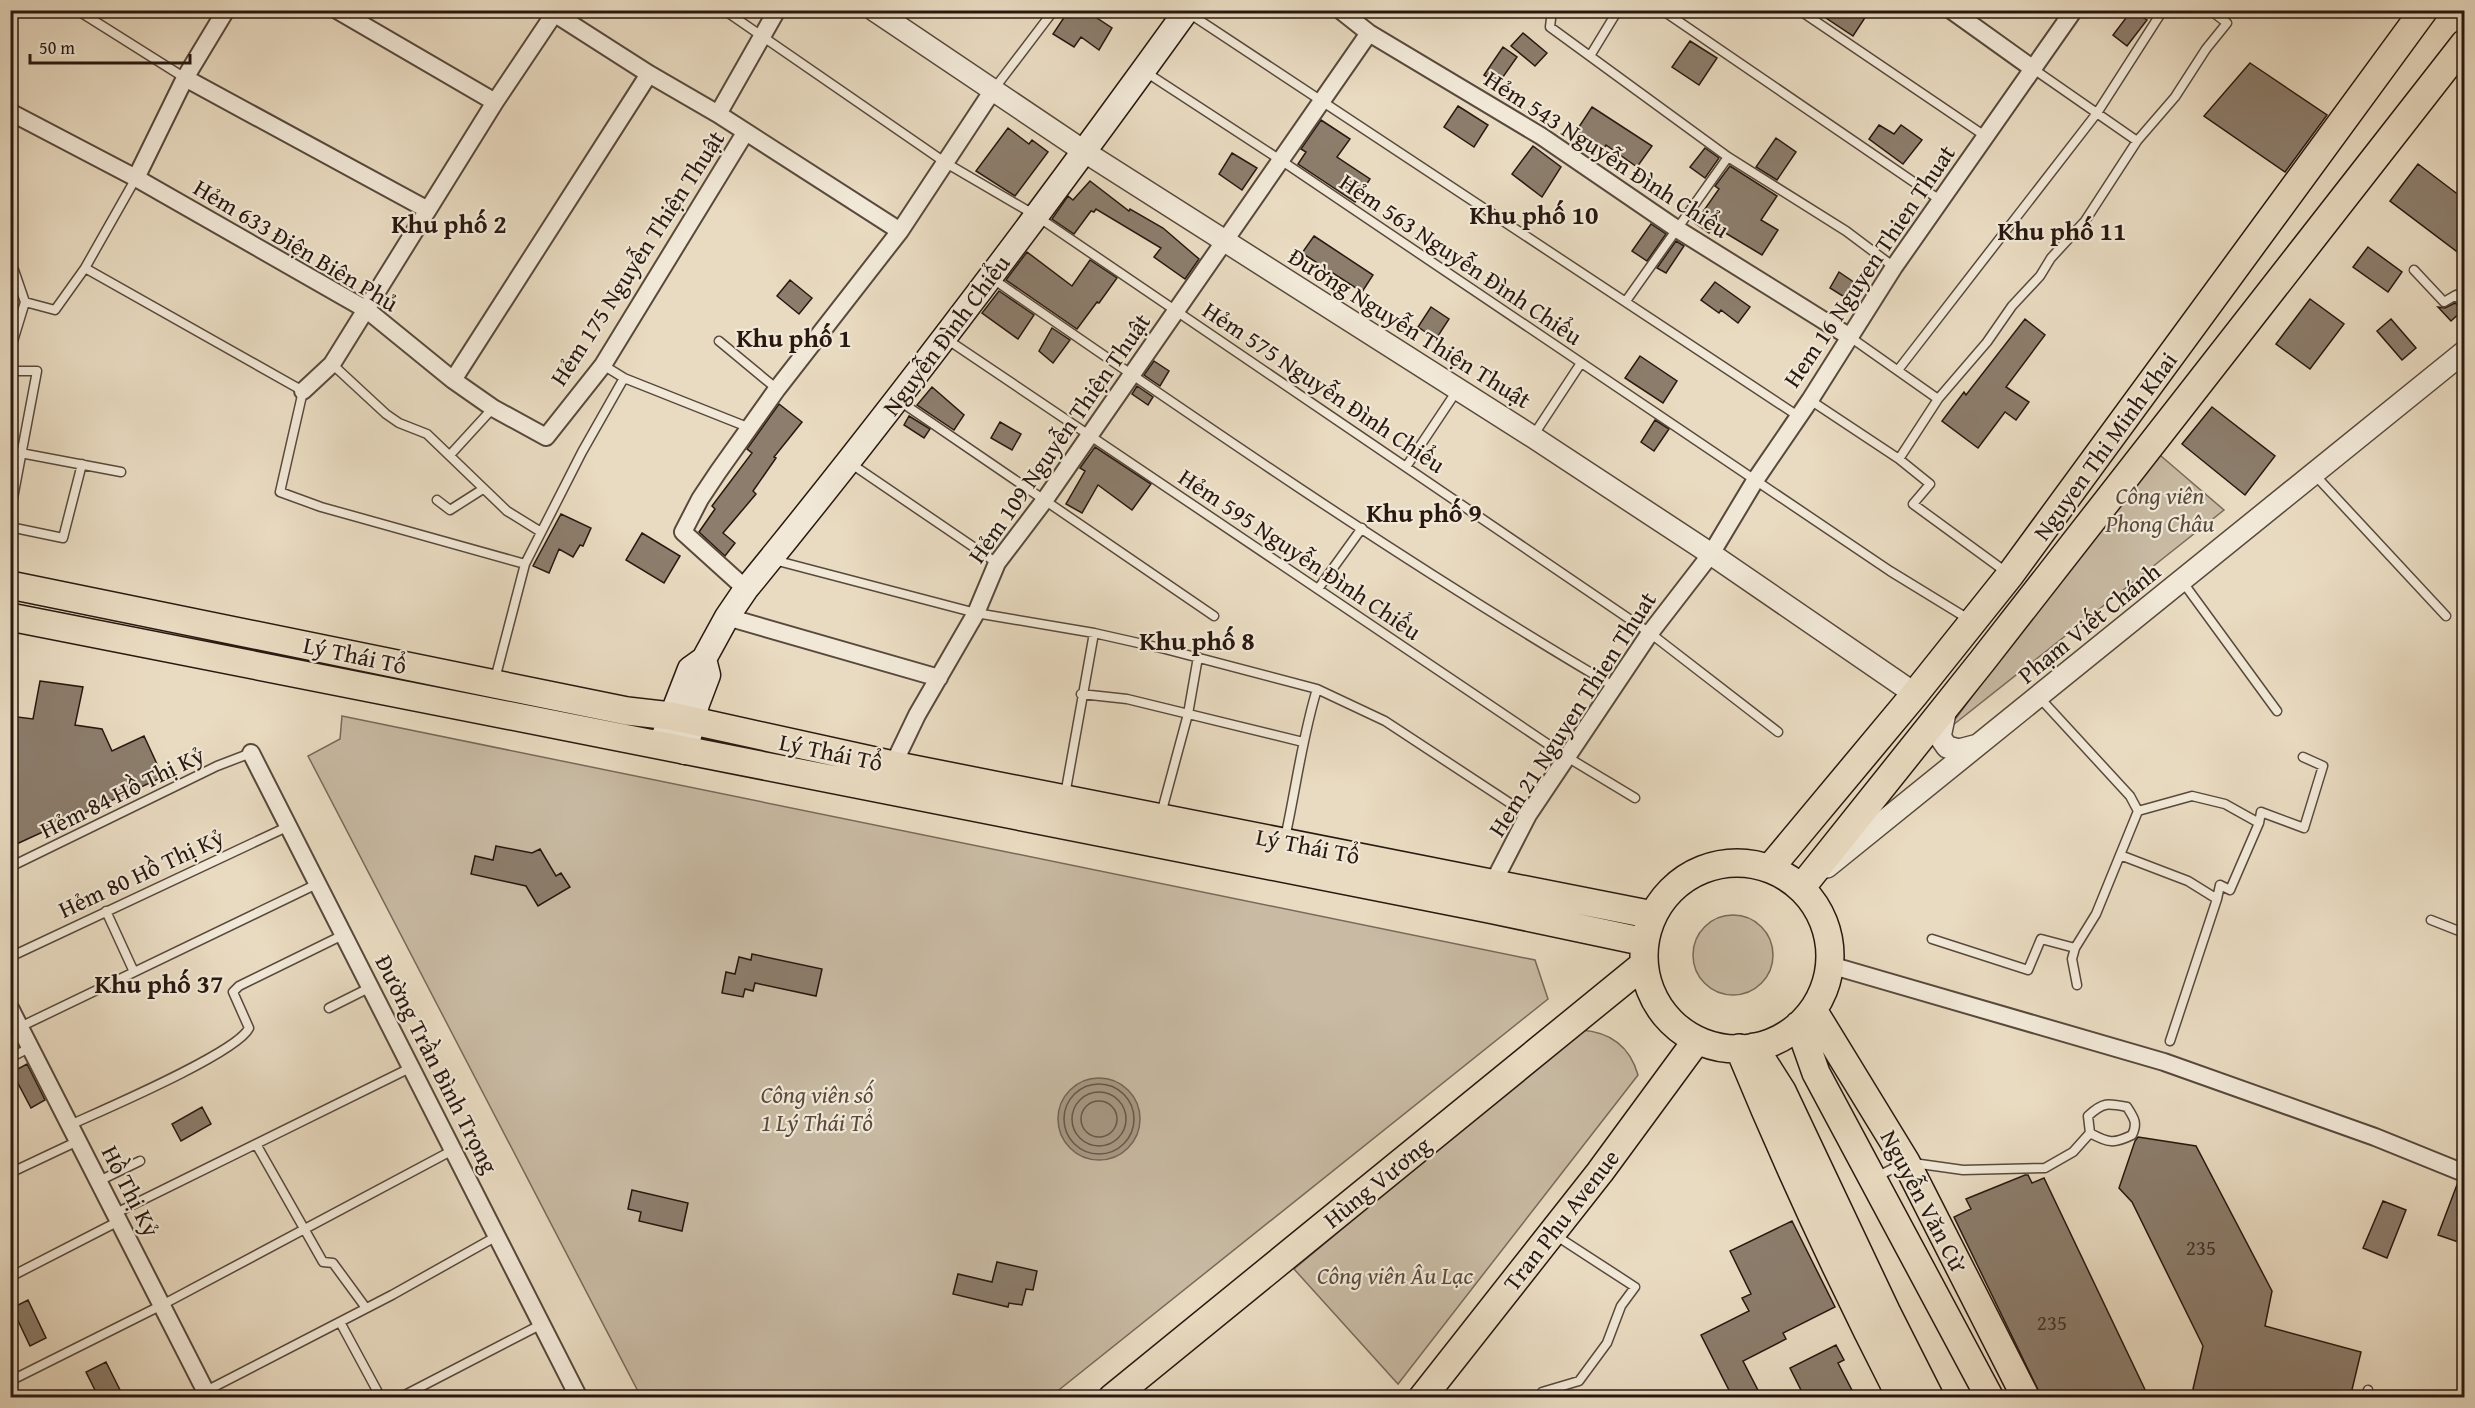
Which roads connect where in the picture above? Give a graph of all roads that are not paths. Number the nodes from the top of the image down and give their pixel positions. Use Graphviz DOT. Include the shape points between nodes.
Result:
graph roads {
  1 [pos="77,10"];
  2 [pos="226,10"];
  3 [pos="337,10"];
  4 [pos="724,10"];
  5 [pos="777,10"];
  6 [pos="874,10"];
  7 [pos="1552,10"];
  8 [pos="1618,10"];
  9 [pos="1662,10"];
  10 [pos="1799,10"];
  11 [pos="1951,10"];
  12 [pos="2074,10"];
  13 [pos="2163,10"];
  14 [pos="2210,10"];
  15 [pos="2424,10"];
  16 [pos="1187,11"];
  17 [pos="552,12"];
  18 [pos="1051,12"];
  19 [pos="1348,12"];
  20 [pos="1369,33"];
  21 [pos="763,36"];
  22 [pos="2464,44"];
  23 [pos="1590,56"];
  24 [pos="2032,68"];
  25 [pos="1143,71"];
  26 [pos="649,74"];
  27 [pos="185,78"];
  28 [pos="993,90"];
  29 [pos="495,102"];
  30 [pos="1322,102"];
  31 [pos="10,112"];
  32 [pos="2097,113"];
  33 [pos="718,114"];
  34 [pos="745,133"];
  35 [pos="1985,136"];
  36 [pos="2137,141"];
  37 [pos="1085,152"];
  38 [pos="1728,157"];
  39 [pos="1282,161"];
  40 [pos="946,163"];
  41 [pos="136,178"];
  42 [pos="1940,200"];
  43 [pos="428,210"];
  44 [pos="1035,215"];
  45 [pos="1677,229"];
  46 [pos="900,231"];
  47 [pos="1226,241"];
  48 [pos="1894,267"];
  49 [pos="10,268"];
  50 [pos="85,268"];
  51 [pos="2414,270"];
  52 [pos="990,277"];
  53 [pos="1626,301"];
  54 [pos="25,302"];
  55 [pos="2464,304"];
  56 [pos="367,310"];
  57 [pos="1177,311"];
  58 [pos="1850,337"];
  59 [pos="945,338"];
  60 [pos="719,341"];
  61 [pos="10,351"];
  62 [pos="2464,352"];
  63 [pos="1581,363"];
  64 [pos="332,364"];
  65 [pos="603,364"];
  66 [pos="10,370"];
  67 [pos="1898,370"];
  68 [pos="1131,374"];
  69 [pos="624,378"];
  70 [pos="453,380"];
  71 [pos="777,389"];
  72 [pos="1458,389"];
  73 [pos="303,391"];
  74 [pos="1938,399"];
  75 [pos="898,400"];
  76 [pos="1810,400"];
  77 [pos="493,408"];
  78 [pos="1798,416"];
  79 [pos="750,428"];
  80 [pos="1089,436"];
  81 [pos="546,437"];
  82 [pos="1533,437"];
  83 [pos="10,451"];
  84 [pos="20,453"];
  85 [pos="450,455"];
  86 [pos="1899,459"];
  87 [pos="849,462"];
  88 [pos="82,464"];
  89 [pos="1406,467"];
  90 [pos="121,472"];
  91 [pos="2314,474"];
  92 [pos="1756,479"];
  93 [pos="483,489"];
  94 [pos="436,501"];
  95 [pos="1044,501"];
  96 [pos="10,514"];
  97 [pos="10,527"];
  98 [pos="1362,528"];
  99 [pos="542,532"];
  100 [pos="1711,554"];
  101 [pos="771,559"];
  102 [pos="997,563"];
  103 [pos="525,564"];
  104 [pos="2010,575"];
  105 [pos="2182,580"];
  106 [pos="10,585"];
  107 [pos="746,589"];
  108 [pos="1318,590"];
  109 [pos="976,612"];
  110 [pos="727,616"];
  111 [pos="1214,616"];
  112 [pos="2446,616"];
  113 [pos="10,617"];
  114 [pos="1972,621"];
  115 [pos="1094,633"];
  116 [pos="1650,633"];
  117 [pos="1198,657"];
  118 [pos="939,678"];
  119 [pos="494,684"];
  120 [pos="1614,687"];
  121 [pos="1317,689"];
  122 [pos="1081,694"];
  123 [pos="1916,694"];
  124 [pos="2038,696"];
  125 [pos="1947,706"];
  126 [pos="2277,711"];
  127 [pos="1188,714"];
  128 [pos="682,719"];
  129 [pos="1778,732"];
  130 [pos="1303,741"];
  131 [pos="1978,745"];
  132 [pos="673,749"];
  133 [pos="251,753"];
  134 [pos="1567,757"];
  135 [pos="2303,757"];
  136 [pos="893,765"];
  137 [pos="930,786"];
  138 [pos="1064,798"];
  139 [pos="1635,798"];
  140 [pos="2138,812"];
  141 [pos="1528,815"];
  142 [pos="1160,817"];
  143 [pos="2259,823"];
  144 [pos="290,826"];
  145 [pos="1284,842"];
  146 [pos="2120,855"];
  147 [pos="10,867"];
  148 [pos="1770,868"];
  149 [pos="319,883"];
  150 [pos="1493,883"];
  151 [pos="1801,888"];
  152 [pos="2217,899"];
  153 [pos="1489,909"];
  154 [pos="106,910"];
  155 [pos="1653,915"];
  156 [pos="2431,920"];
  157 [pos="2464,933"];
  158 [pos="345,934"];
  159 [pos="1932,939"];
  160 [pos="2075,948"];
  161 [pos="1644,954"];
  162 [pos="10,957"];
  163 [pos="1830,965"];
  164 [pos="134,972"];
  165 [pos="2077,985"];
  166 [pos="371,987"];
  167 [pos="10,1008"];
  168 [pos="329,1008"];
  169 [pos="1806,1018"];
  170 [pos="20,1027"];
  171 [pos="1697,1040"];
  172 [pos="2170,1041"];
  173 [pos="30,1047"];
  174 [pos="1747,1048"];
  175 [pos="10,1058"];
  176 [pos="412,1067"];
  177 [pos="70,1125"];
  178 [pos="2090,1132"];
  179 [pos="79,1141"];
  180 [pos="256,1144"];
  181 [pos="454,1149"];
  182 [pos="140,1161"];
  183 [pos="1906,1162"];
  184 [pos="10,1173"];
  185 [pos="2464,1173"];
  186 [pos="1871,1179"];
  187 [pos="99,1181"];
  188 [pos="117,1217"];
  189 [pos="304,1229"];
  190 [pos="1552,1233"];
  191 [pos="497,1235"];
  192 [pos="10,1276"];
  193 [pos="162,1305"];
  194 [pos="366,1308"];
  195 [pos="340,1322"];
  196 [pos="543,1324"];
  197 [pos="1998,1343"];
  198 [pos="1969,1357"];
  199 [pos="10,1381"];
  200 [pos="1542,1392"];
  201 [pos="208,1396"];
  202 [pos="1113,1397"];
  203 [pos="381,1398"];
  204 [pos="399,1398"];
  205 [pos="579,1398"];
  206 [pos="1422,1398"];
  207 [pos="1901,1398"];
  208 [pos="1930,1398"];
  209 [pos="1990,1398"];
  210 [pos="2026,1398"];
  1 -- 27 [label="lane"];
  2 -- 27 [label="street"];
  3 -- 29 [label="street"];
  4 -- 21 [label="lane, Hẻm 575 Nguyễn Ðình Chiểu"];
  5 -- 21 [label="street, Hẻm 175 Nguyễn Thiện Thuật"];
  6 -- 28 [label="street, Đường Nguyễn Thiện Thuật"];
  7 -- 23 [label="lane" via="1550,27"];
  8 -- 23 [label="lane"];
  9 -- 42 [label="lane"];
  10 -- 35 [label="lane"];
  11 -- 24 [label="street"];
  12 -- 24 [label="street, Hem 16 Nguyen Thien Thuat"];
  13 -- 32 [label="lane"];
  14 -- 36 [label="lane" via="2227,23 2175,97"];
  15 -- 104 [label="main road, Nguyen Thi Minh Khai"];
  16 -- 25 [label="main road, Nguyễn Đình Chiểu"];
  16 -- 30 [label="lane"];
  17 -- 26 [label="street"];
  17 -- 29 [label="street"];
  18 -- 28 [label="lane"];
  19 -- 20 [label="street, Hẻm 543 Nguyễn Ðình Chiểu"];
  20 -- 30 [label="street, Hẻm 109 Nguyễn Thiện Thuật"];
  20 -- 45 [label="street, Hẻm 543 Nguyễn Ðình Chiểu" via="1541,136"];
  21 -- 33 [label="street, Hẻm 175 Nguyễn Thiện Thuật"];
  21 -- 40 [label="lane, Hẻm 575 Nguyễn Ðình Chiểu"];
  22 -- 125 [label="main road, Nguyen Thi Minh Khai"];
  23 -- 38 [label="lane"];
  24 -- 32 [label="lane"];
  24 -- 35 [label="street, Hem 16 Nguyen Thien Thuat"];
  25 -- 37 [label="main road, Nguyễn Đình Chiểu"];
  25 -- 39 [label="lane, Hẻm 563 Nguyễn Ðình Chiểu"];
  26 -- 33 [label="street"];
  26 -- 70 [label="street"];
  27 -- 41 [label="street"];
  27 -- 43 [label="street"];
  28 -- 37 [label="street, Đường Nguyễn Thiện Thuật"];
  28 -- 40 [label="street"];
  29 -- 43 [label="street"];
  30 -- 39 [label="street, Hẻm 109 Nguyễn Thiện Thuật"];
  30 -- 53 [label="lane"];
  31 -- 41 [label="street, Hẻm 633 Ðiện Biên Phủ"];
  32 -- 36 [label="lane"];
  32 -- 67 [label="lane"];
  33 -- 34 [label="street"];
  34 -- 46 [label="street"];
  34 -- 65 [label="street, Hẻm 175 Nguyễn Thiện Thuật"];
  35 -- 42 [label="street, Hem 16 Nguyen Thien Thuat"];
  36 -- 74 [label="lane" via="2085,221"];
  37 -- 44 [label="main road, Nguyễn Đình Chiểu"];
  37 -- 47 [label="street, Đường Nguyễn Thiện Thuật"];
  38 -- 45 [label="lane"];
  38 -- 48 [label="lane" via="1846,231"];
  39 -- 47 [label="street, Hẻm 109 Nguyễn Thiện Thuật"];
  39 -- 63 [label="lane, Hẻm 563 Nguyễn Ðình Chiểu"];
  40 -- 44 [label="lane, Hẻm 575 Nguyễn Ðình Chiểu"];
  40 -- 46 [label="street"];
  41 -- 50 [label="lane"];
  41 -- 56 [label="street, Hẻm 633 Ðiện Biên Phủ"];
  42 -- 48 [label="street, Hem 16 Nguyen Thien Thuat"];
  43 -- 56 [label="street"];
  44 -- 52 [label="main road, Nguyễn Đình Chiểu"];
  44 -- 57 [label="lane, Hẻm 575 Nguyễn Ðình Chiểu"];
  45 -- 53 [label="lane"];
  45 -- 58 [label="street, Hẻm 543 Nguyễn Ðình Chiểu"];
  46 -- 71 [label="street"];
  47 -- 57 [label="street, Hẻm 109 Nguyễn Thiện Thuật"];
  47 -- 72 [label="street, Đường Nguyễn Thiện Thuật"];
  48 -- 58 [label="street, Hem 16 Nguyen Thien Thuat"];
  49 -- 54 [label="lane"];
  50 -- 54 [label="lane" via="55,310"];
  50 -- 73 [label="lane"];
  51 -- 55 [label="lane" via="2444,302 2456,295"];
  52 -- 59 [label="main road, Nguyễn Đình Chiểu"];
  52 -- 68 [label="lane"];
  53 -- 78 [label="lane"];
  54 -- 61 [label="lane"];
  56 -- 64 [label="street"];
  56 -- 70 [label="street, Hẻm 633 Ðiện Biên Phủ"];
  57 -- 68 [label="street, Hẻm 109 Nguyễn Thiện Thuật"];
  57 -- 89 [label="lane, Hẻm 575 Nguyễn Ðình Chiểu"];
  58 -- 67 [label="lane"];
  58 -- 76 [label="street, Hem 16 Nguyen Thien Thuat"];
  59 -- 75 [label="main road, Nguyễn Đình Chiểu"];
  59 -- 80 [label="lane, Hẻm 595 Nguyễn Ðình Chiểu"];
  60 -- 71 [label="lane"];
  62 -- 91 [label="street, Phạm Viết Chánh"];
  63 -- 82 [label="lane"];
  63 -- 92 [label="lane, Hẻm 563 Nguyễn Ðình Chiểu"];
  64 -- 73 [label="street"];
  64 -- 85 [label="lane" via="386,414 427,434"];
  65 -- 69 [label="lane"];
  65 -- 81 [label="street, Hẻm 175 Nguyễn Thiện Thuật"];
  66 -- 84 [label="lane" via="37,371"];
  67 -- 74 [label="lane"];
  68 -- 80 [label="street, Hẻm 109 Nguyễn Thiện Thuật"];
  68 -- 98 [label="lane"];
  69 -- 79 [label="lane"];
  69 -- 99 [label="lane"];
  70 -- 77 [label="street, Hẻm 633 Ðiện Biên Phủ"];
  71 -- 79 [label="street"];
  72 -- 82 [label="street, Đường Nguyễn Thiện Thuật"];
  72 -- 89 [label="lane"];
  73 -- 103 [label="lane" via="280,492"];
  74 -- 86 [label="lane"];
  75 -- 87 [label="main road, Nguyễn Đình Chiểu"];
  75 -- 95 [label="lane"];
  76 -- 78 [label="street, Hem 16 Nguyen Thien Thuat"];
  76 -- 86 [label="lane"];
  77 -- 81 [label="street, Hẻm 633 Ðiện Biên Phủ"];
  77 -- 85 [label="lane"];
  78 -- 92 [label="street, Hem 16 Nguyen Thien Thuat"];
  79 -- 107 [label="street" via="700,499 683,532"];
  80 -- 95 [label="street, Hẻm 109 Nguyễn Thiện Thuật"];
  80 -- 108 [label="lane, Hẻm 595 Nguyễn Ðình Chiểu"];
  82 -- 100 [label="street, Đường Nguyễn Thiện Thuật"];
  83 -- 84 [label="lane"];
  84 -- 88 [label="lane"];
  84 -- 96 [label="lane"];
  85 -- 93 [label="lane"];
  86 -- 104 [label="lane" via="1930,484 1913,504"];
  87 -- 101 [label="main road, Nguyễn Đình Chiểu"];
  87 -- 102 [label="lane"];
  88 -- 90 [label="lane"];
  88 -- 97 [label="lane" via="63,538"];
  89 -- 116 [label="lane, Hẻm 575 Nguyễn Ðình Chiểu"];
  91 -- 105 [label="street, Phạm Viết Chánh"];
  91 -- 112 [label="lane"];
  92 -- 100 [label="street, Hem 16 Nguyen Thien Thuat"];
  92 -- 114 [label="lane, Hẻm 563 Nguyễn Ðình Chiểu" via="1890,571"];
  93 -- 94 [label="lane" via="450,510"];
  93 -- 99 [label="lane" via="507,511"];
  95 -- 102 [label="street, Hẻm 109 Nguyễn Thiện Thuật"];
  95 -- 111 [label="lane"];
  98 -- 108 [label="lane"];
  98 -- 120 [label="lane"];
  99 -- 103 [label="lane"];
  100 -- 116 [label="street, Hem 21 Nguyen Thien Thuat"];
  100 -- 123 [label="street, Đường Nguyễn Thiện Thuật"];
  101 -- 107 [label="main road, Nguyễn Đình Chiểu"];
  101 -- 109 [label="lane"];
  102 -- 109 [label="street, Hẻm 109 Nguyễn Thiện Thuật"];
  103 -- 119 [label="lane"];
  104 -- 114 [label="main road, Nguyen Thi Minh Khai"];
  105 -- 124 [label="street, Phạm Viết Chánh"];
  105 -- 126 [label="lane"];
  106 -- 119 [label="main road, Lý Thái Tổ"];
  107 -- 110 [label="main road, Nguyễn Đình Chiểu"];
  108 -- 134 [label="lane, Hẻm 595 Nguyễn Ðình Chiểu"];
  109 -- 115 [label="lane"];
  109 -- 118 [label="street, Hẻm 109 Nguyễn Thiện Thuật"];
  110 -- 118 [label="street"];
  110 -- 128 [label="main road, Nguyễn Đình Chiểu" via="704,659 708,675"];
  113 -- 132 [label="main road, Lý Thái Tổ"];
  114 -- 123 [label="main road, Nguyen Thi Minh Khai"];
  115 -- 117 [label="lane"];
  115 -- 122 [label="lane"];
  116 -- 120 [label="street, Hem 21 Nguyen Thien Thuat"];
  116 -- 129 [label="lane, Hẻm 575 Nguyễn Ðình Chiểu"];
  117 -- 121 [label="lane"];
  117 -- 127 [label="lane"];
  118 -- 136 [label="street, Hẻm 109 Nguyễn Thiện Thuật" via="916,715"];
  119 -- 128 [label="main road, Lý Thái Tổ"];
  120 -- 134 [label="street, Hem 21 Nguyen Thien Thuat"];
  121 -- 130 [label="lane"];
  121 -- 141 [label="lane" via="1385,721"];
  122 -- 127 [label="lane" via="1127,699"];
  122 -- 138 [label="lane"];
  123 -- 148 [label="main road, Nguyen Thi Minh Khai"];
  124 -- 131 [label="street, Phạm Viết Chánh"];
  124 -- 140 [label="lane" via="2130,796"];
  125 -- 131 [label="street" via="1940,737 1947,747 1959,750"];
  125 -- 151 [label="main road, Nguyen Thi Minh Khai"];
  127 -- 130 [label="lane"];
  127 -- 142 [label="lane"];
  128 -- 132 [label="main road, Nguyễn Đình Chiểu"];
  128 -- 136 [label="main road, Lý Thái Tổ"];
  130 -- 145 [label="lane"];
  131 -- 151 [label="street, Phạm Viết Chánh"];
  132 -- 137 [label="main road, Lý Thái Tổ"];
  133 -- 144 [label="street, Đường Trần Bình Trọng"];
  133 -- 147 [label="lane, Hẻm 84 Hồ Thị Kỷ"];
  134 -- 139 [label="lane, Hẻm 595 Nguyễn Ðình Chiểu"];
  134 -- 141 [label="street, Hem 21 Nguyen Thien Thuat"];
  135 -- 143 [label="lane" via="2323,766 2304,828 2261,812"];
  136 -- 137 [label="main road, Lý Thái Tổ"];
  137 -- 138 [label="main road, Lý Thái Tổ"];
  137 -- 153 [label="main road, Lý Thái Tổ"];
  138 -- 142 [label="main road, Lý Thái Tổ"];
  140 -- 143 [label="lane" via="2192,796 2225,804"];
  140 -- 146 [label="lane"];
  141 -- 150 [label="street, Hem 21 Nguyen Thien Thuat"];
  142 -- 145 [label="main road, Lý Thái Tổ"];
  143 -- 152 [label="lane" via="2230,890 2220,885"];
  144 -- 149 [label="street, Đường Trần Bình Trọng"];
  144 -- 154 [label="lane, Hẻm 80 Hồ Thị Kỷ"];
  145 -- 150 [label="main road, Lý Thái Tổ"];
  146 -- 152 [label="lane" via="2188,881"];
  146 -- 160 [label="lane" via="2096,914"];
  148 -- 151 [label="main road"];
  148 -- 155 [label="main road" via="1731,863 1693,873 1670,891"];
  149 -- 158 [label="street, Đường Trần Bình Trọng"];
  149 -- 164 [label="lane"];
  150 -- 153 [label="street, Hem 21 Nguyen Thien Thuat"];
  150 -- 155 [label="main road, Lý Thái Tổ"];
  151 -- 163 [label="main road" via="1824,921"];
  152 -- 172 [label="lane"];
  153 -- 161 [label="main road, Lý Thái Tổ"];
  154 -- 162 [label="lane, Hẻm 80 Hồ Thị Kỷ"];
  154 -- 164 [label="lane"];
  155 -- 161 [label="main road"];
  156 -- 157 [label="lane"];
  158 -- 166 [label="street, Đường Trần Bình Trọng"];
  158 -- 177 [label="lane" via="239,986 233,992 249,1028 246,1035 219,1054"];
  159 -- 160 [label="lane" via="2028,970 2041,939"];
  160 -- 165 [label="lane" via="2072,959"];
  161 -- 171 [label="main road" via="1649,989 1658,1005 1682,1031"];
  161 -- 202 [label="main road, Hùng Vương"];
  163 -- 169 [label="main road" via="1827,981"];
  163 -- 185 [label="street" via="2164,1062"];
  164 -- 170 [label="lane"];
  166 -- 168 [label="lane"];
  166 -- 176 [label="street, Đường Trần Bình Trọng"];
  167 -- 170 [label="street, Hồ Thị Kỷ"];
  169 -- 174 [label="main road" via="1775,1040"];
  169 -- 183 [label="main road, Nguyễn Văn Cừ"];
  169 -- 186 [label="main road, Nguyễn Văn Cừ" via="1816,1073"];
  170 -- 173 [label="street, Hồ Thị Kỷ"];
  171 -- 174 [label="main road" via="1725,1048"];
  171 -- 190 [label="main road, Tran Phu Avenue"];
  173 -- 175 [label="lane"];
  173 -- 177 [label="street, Hồ Thị Kỷ"];
  174 -- 207 [label="main road" via="1761,1102 1854,1307"];
  174 -- 208 [label="main road" via="1782,1091"];
  176 -- 180 [label="lane"];
  176 -- 181 [label="street, Đường Trần Bình Trọng"];
  177 -- 179 [label="street, Hồ Thị Kỷ"];
  178 -- 178 [label="lane" via="2088,1116 2099,1105 2127,1107 2135,1118 2132,1135 2118,1142 2104,1141"];
  178 -- 183 [label="lane" via="2073,1152 2045,1168 1963,1170"];
  179 -- 184 [label="lane"];
  179 -- 187 [label="street, Hồ Thị Kỷ"];
  180 -- 188 [label="lane"];
  180 -- 189 [label="lane"];
  181 -- 189 [label="lane"];
  181 -- 191 [label="street, Đường Trần Bình Trọng"];
  182 -- 187 [label="lane"];
  183 -- 186 [label="lane"];
  183 -- 197 [label="main road, Nguyễn Văn Cừ"];
  186 -- 198 [label="main road, Nguyễn Văn Cừ"];
  187 -- 188 [label="street, Hồ Thị Kỷ"];
  188 -- 192 [label="lane"];
  188 -- 193 [label="street, Hồ Thị Kỷ"];
  189 -- 193 [label="lane"];
  189 -- 194 [label="lane" via="323,1262 333,1263"];
  190 -- 200 [label="lane" via="1635,1287 1621,1306 1607,1344 1579,1382"];
  190 -- 206 [label="main road, Tran Phu Avenue"];
  191 -- 194 [label="lane"];
  191 -- 196 [label="street, Đường Trần Bình Trọng"];
  193 -- 199 [label="lane"];
  193 -- 201 [label="street, Hồ Thị Kỷ"];
  194 -- 195 [label="lane"];
  195 -- 201 [label="lane"];
  195 -- 203 [label="lane"];
  196 -- 204 [label="lane"];
  196 -- 205 [label="street, Đường Trần Bình Trọng"];
  197 -- 198 [label="main road"];
  197 -- 210 [label="main road, Nguyễn Văn Cừ"];
  198 -- 209 [label="main road, Nguyễn Văn Cừ"];
}
